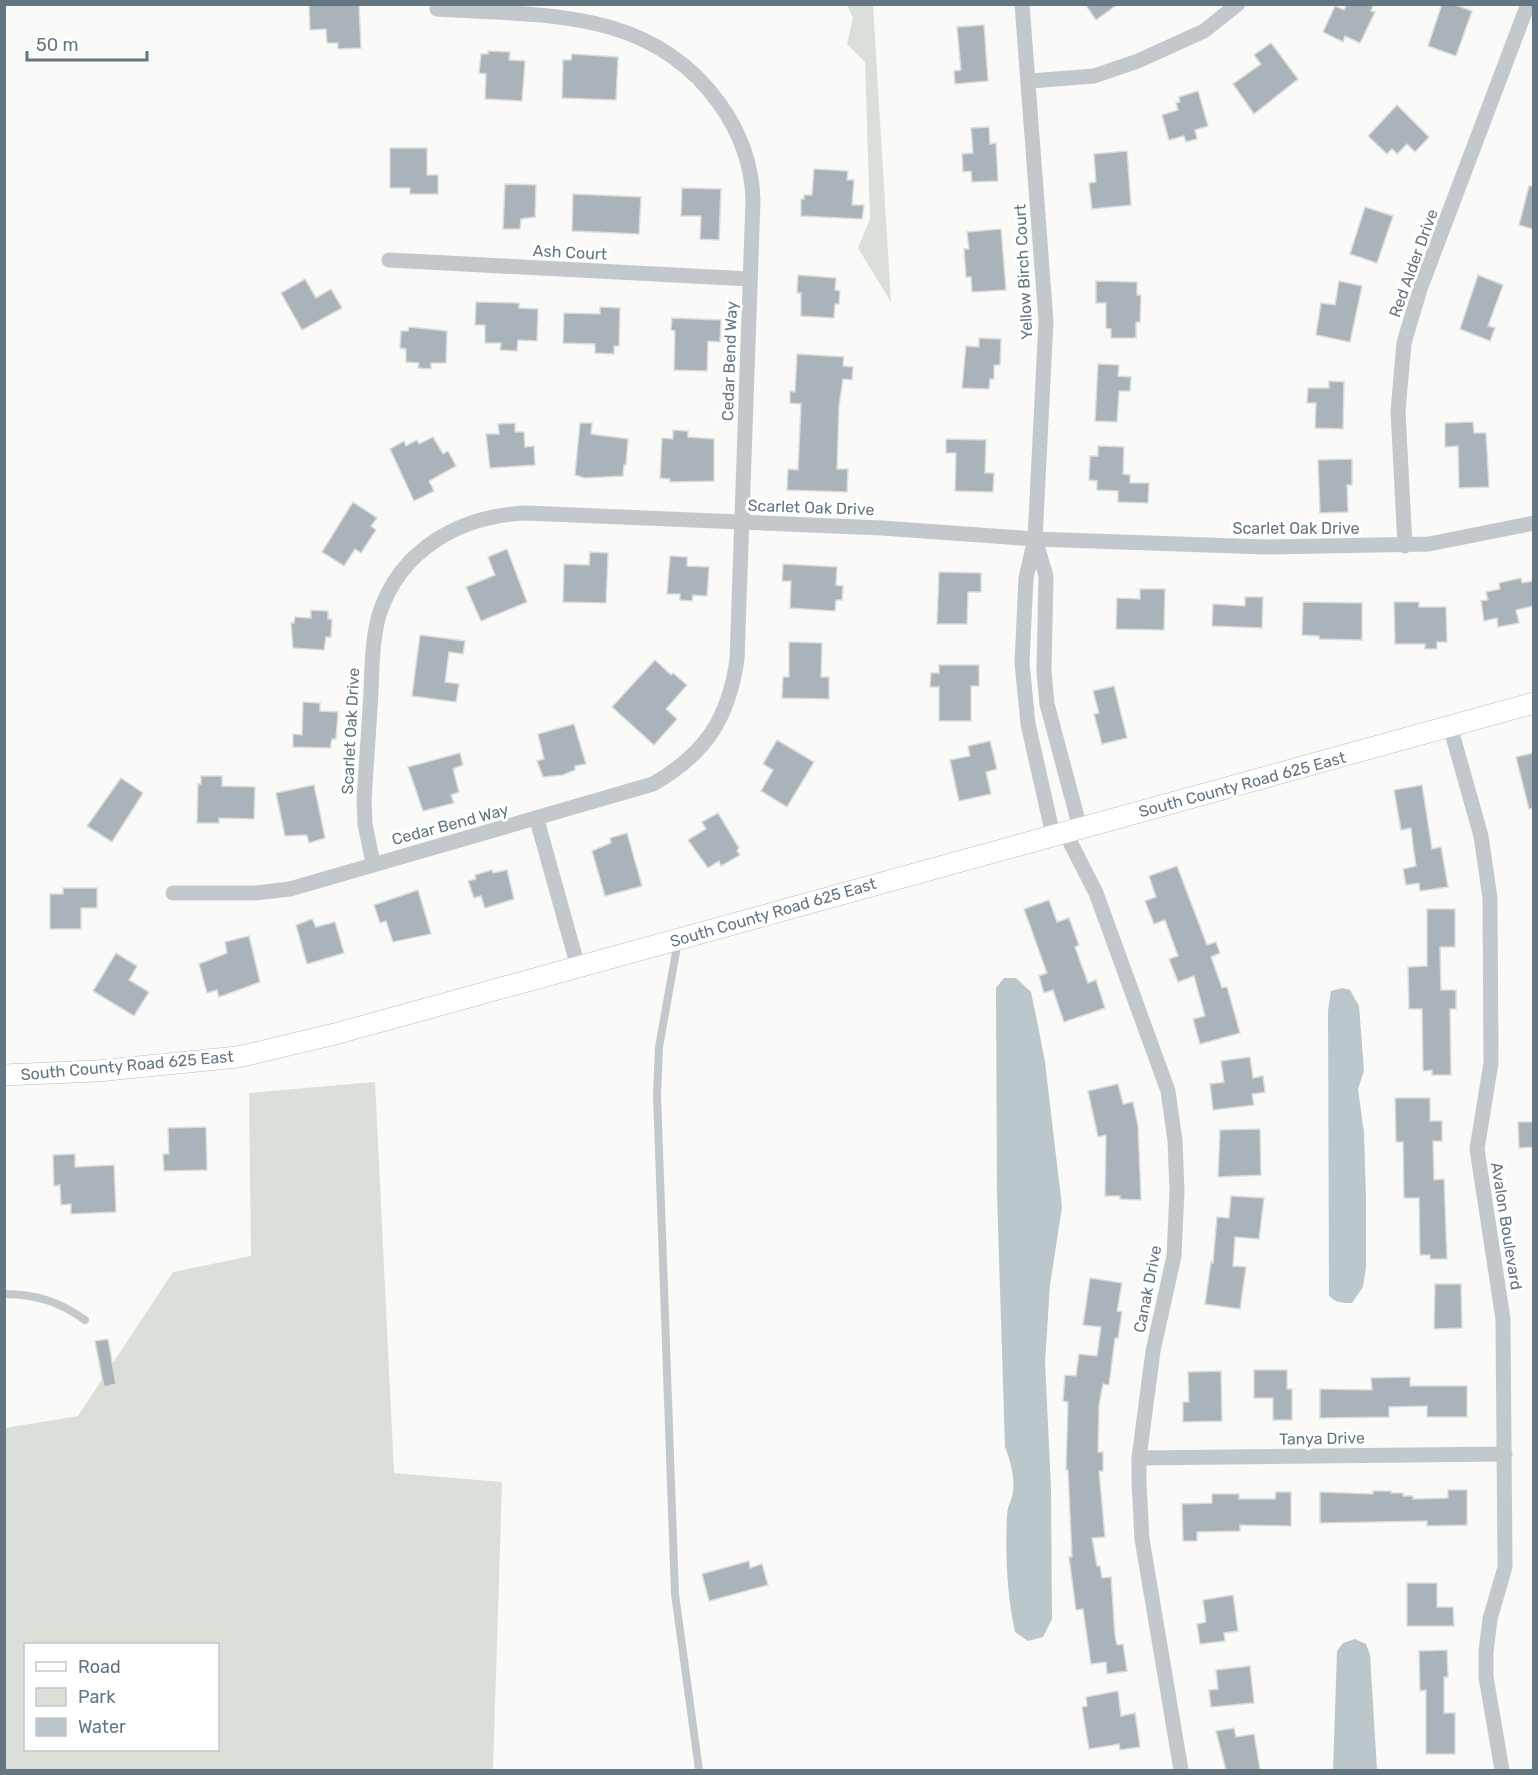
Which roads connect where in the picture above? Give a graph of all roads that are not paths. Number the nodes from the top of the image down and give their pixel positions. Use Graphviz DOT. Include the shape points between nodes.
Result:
graph roads {
  1 [pos="1022,4"];
  2 [pos="1238,4"];
  3 [pos="1527,4"];
  4 [pos="437,9"];
  5 [pos="1030,81"];
  6 [pos="389,260"];
  7 [pos="750,279"];
  8 [pos="742,523"];
  9 [pos="1533,523"];
  10 [pos="1035,539"];
  11 [pos="1405,546"];
  12 [pos="1533,703"];
  13 [pos="1450,726"];
  14 [pos="537,820"];
  15 [pos="1066,831"];
  16 [pos="373,863"];
  17 [pos="173,893"];
  18 [pos="678,939"];
  19 [pos="578,967"];
  20 [pos="4,1076"];
  21 [pos="4,1294"];
  22 [pos="86,1320"];
  23 [pos="1505,1454"];
  24 [pos="1139,1458"];
  25 [pos="699,1770"];
  26 [pos="1181,1770"];
  27 [pos="1502,1770"];
  1 -- 5 [label="street, Yellow Birch Court"];
  2 -- 5 [label="street" via="1204,31 1138,61 1094,76"];
  3 -- 11 [label="street, Red Alder Drive" via="1420,289 1404,344 1398,411"];
  4 -- 7 [label="street, Cedar Bend Way" via="594,22 645,39 689,69 730,118 748,160 753,200"];
  5 -- 10 [label="street, Yellow Birch Court" via="1046,321"];
  6 -- 7 [label="street, Ash Court"];
  7 -- 8 [label="street, Cedar Bend Way"];
  8 -- 10 [label="street, Scarlet Oak Drive"];
  8 -- 14 [label="street, Cedar Bend Way" via="737,660 725,711 712,733 696,754 653,784"];
  8 -- 16 [label="street, Scarlet Oak Drive" via="500,514 463,524 420,551 389,591 374,640 364,801"];
  9 -- 11 [label="street, Scarlet Oak Drive"];
  10 -- 11 [label="street, Scarlet Oak Drive" via="1265,547"];
  10 -- 15 [label="street, Yellow Birch Court" via="1046,576 1044,670"];
  10 -- 15 [label="street, Yellow Birch Court" via="1026,578 1022,663 1028,724"];
  12 -- 13 [label="street, South County Road 625 East"];
  13 -- 15 [label="street, South County Road 625 East"];
  13 -- 23 [label="street, Avalon Boulevard" via="1481,836 1490,898 1491,1063 1477,1149 1478,1175 1501,1303"];
  14 -- 16 [label="street, Cedar Bend Way"];
  14 -- 19 [label="street"];
  15 -- 18 [label="street, South County Road 625 East"];
  15 -- 24 [label="street, Canak Drive" via="1096,893 1168,1091 1175,1141 1174,1256 1153,1351"];
  16 -- 17 [label="street, Cedar Bend Way" via="290,889"];
  18 -- 19 [label="street, South County Road 625 East"];
  18 -- 25 [label="lane" via="659,1047 657,1095 675,1594"];
  19 -- 20 [label="street, South County Road 625 East" via="238,1057"];
  21 -- 22 [label="lane" via="40,1297 63,1304"];
  23 -- 24 [label="street, Tanya Drive"];
  23 -- 27 [label="street, Avalon Boulevard" via="1504,1567 1486,1652 1486,1677"];
  24 -- 26 [label="street, Canak Drive" via="1142,1539"];
}
